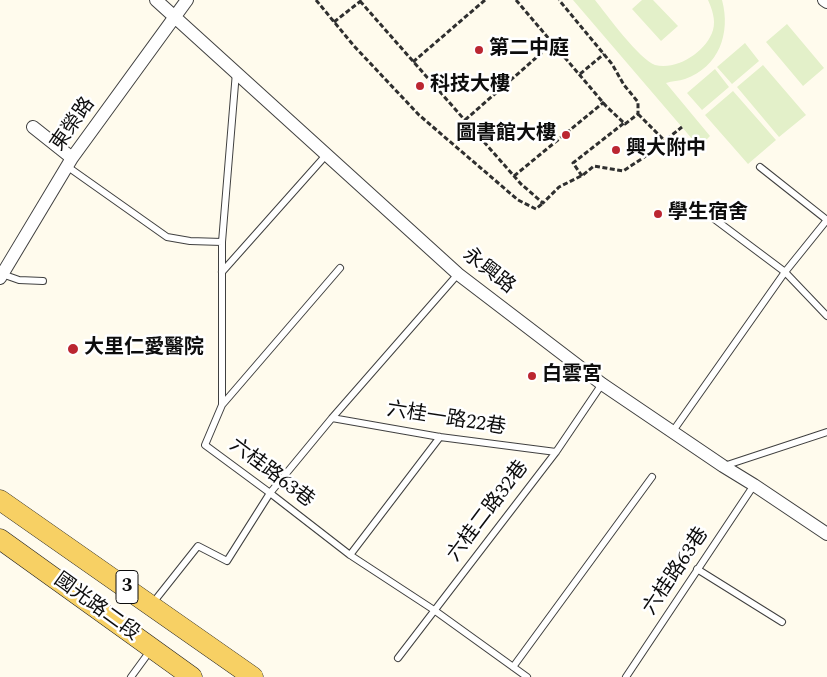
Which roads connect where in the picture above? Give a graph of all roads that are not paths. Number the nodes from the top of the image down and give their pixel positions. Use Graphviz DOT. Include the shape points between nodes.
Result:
graph roads {
  1 [pos="156,0"];
  2 [pos="187,0"];
  3 [pos="174,16"];
  4 [pos="236,71"];
  5 [pos="33,126"];
  6 [pos="327,154"];
  7 [pos="70,162"];
  8 [pos="760,167"];
  9 [pos="713,218"];
  10 [pos="827,220"];
  11 [pos="222,242"];
  12 [pos="340,268"];
  13 [pos="222,272"];
  14 [pos="785,272"];
  15 [pos="458,274"];
  16 [pos="1,276"];
  17 [pos="43,282"];
  18 [pos="827,316"];
  19 [pos="602,384"];
  20 [pos="222,405"];
  21 [pos="332,418"];
  22 [pos="673,432"];
  23 [pos="827,432"];
  24 [pos="440,437"];
  25 [pos="556,452"];
  26 [pos="723,466"];
  27 [pos="652,477"];
  28 [pos="754,485"];
  29 [pos="270,493"];
  30 [pos="0,500"];
  31 [pos="827,534"];
  32 [pos="0,539"];
  33 [pos="350,555"];
  34 [pos="697,569"];
  35 [pos="152,604"];
  36 [pos="434,610"];
  37 [pos="782,622"];
  38 [pos="152,648"];
  39 [pos="398,658"];
  40 [pos="513,667"];
  41 [pos="131,677"];
  42 [pos="192,677"];
  43 [pos="253,677"];
  44 [pos="527,677"];
  45 [pos="626,677"];
  1 -- 3 [label="street, 永興路"];
  2 -- 3 [label="street, 東榮路"];
  3 -- 4 [label="street, 永興路"];
  3 -- 7 [label="street, 東榮路"];
  4 -- 6 [label="street, 永興路"];
  4 -- 11 [label="lane, 六桂路63巷"];
  5 -- 7 [label="street"];
  6 -- 13 [label="lane"];
  6 -- 15 [label="street, 永興路"];
  7 -- 11 [label="lane" via="167,237"];
  7 -- 16 [label="street, 東榮路"];
  8 -- 10 [label="lane"];
  9 -- 14 [label="lane"];
  10 -- 14 [label="lane"];
  11 -- 13 [label="lane, 六桂路63巷"];
  12 -- 20 [label="lane"];
  13 -- 20 [label="lane, 六桂路63巷"];
  14 -- 18 [label="lane"];
  14 -- 22 [label="lane"];
  15 -- 19 [label="street, 永興路"];
  15 -- 21 [label="lane"];
  16 -- 17 [label="lane"];
  19 -- 22 [label="street, 永興路"];
  19 -- 25 [label="lane, 六桂二路32巷"];
  20 -- 29 [label="lane, 六桂路63巷" via="205,445"];
  21 -- 24 [label="lane, 六桂一路22巷"];
  21 -- 29 [label="lane"];
  22 -- 26 [label="street, 永興路"];
  23 -- 26 [label="lane"];
  24 -- 25 [label="lane, 六桂一路22巷"];
  24 -- 33 [label="lane"];
  25 -- 36 [label="lane, 六桂二路32巷"];
  26 -- 28 [label="street, 永興路"];
  27 -- 40 [label="lane"];
  28 -- 31 [label="street, 永興路"];
  28 -- 34 [label="lane, 六桂路63巷"];
  29 -- 33 [label="lane, 六桂路63巷"];
  29 -- 35 [label="lane" via="227,560 198,546"];
  30 -- 35 [label="main road, 國光路二段 / 3"];
  32 -- 38 [label="main road, 國光路二段 / 3"];
  33 -- 36 [label="lane, 六桂路63巷"];
  34 -- 37 [label="lane"];
  34 -- 45 [label="lane, 六桂路63巷"];
  35 -- 43 [label="main road, 國光路二段 / 3"];
  36 -- 39 [label="lane, 六桂二路32巷"];
  36 -- 40 [label="lane, 六桂路63巷"];
  38 -- 41 [label="lane"];
  38 -- 42 [label="main road, 國光路二段 / 3"];
  40 -- 44 [label="lane, 六桂路63巷"];
}
